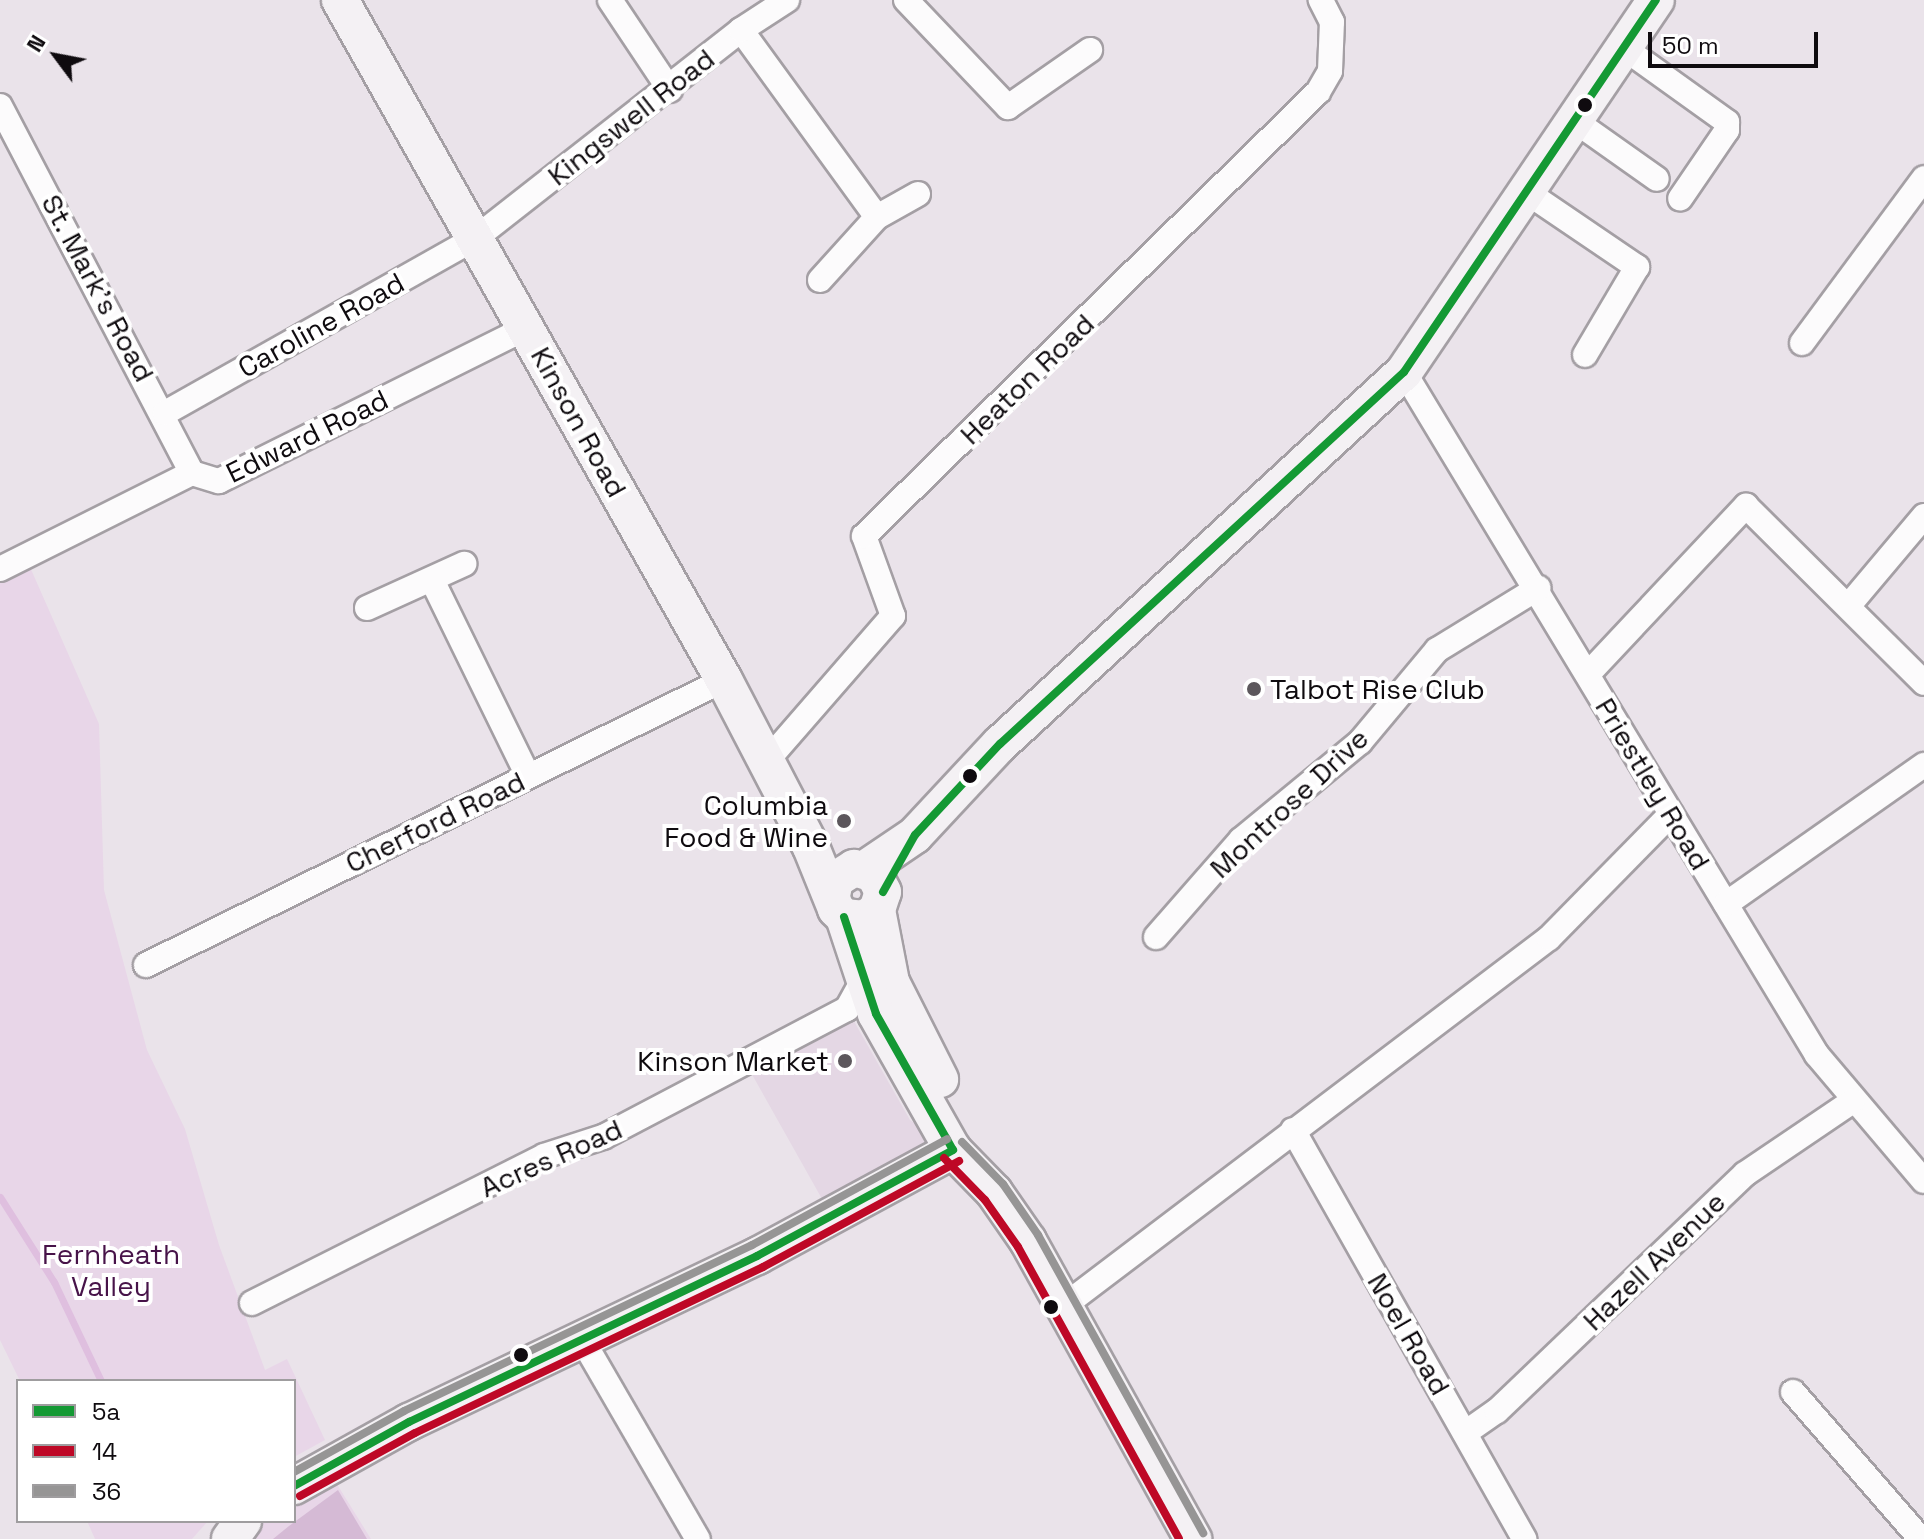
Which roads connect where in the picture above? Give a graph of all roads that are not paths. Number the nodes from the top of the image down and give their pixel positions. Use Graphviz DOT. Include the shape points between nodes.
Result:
graph roads {
  1 [pos="340,0"];
  2 [pos="610,0"];
  3 [pos="787,0"];
  4 [pos="906,0"];
  5 [pos="1321,0"];
  6 [pos="1656,0"];
  7 [pos="741,30"];
  8 [pos="1624,48"];
  9 [pos="1090,50"];
  10 [pos="670,90"];
  11 [pos="0,106"];
  12 [pos="1575,121"];
  13 [pos="1924,178"];
  14 [pos="1657,179"];
  15 [pos="1528,193"];
  16 [pos="918,194"];
  17 [pos="1680,199"];
  18 [pos="877,217"];
  19 [pos="477,237"];
  20 [pos="820,280"];
  21 [pos="526,328"];
  22 [pos="1802,343"];
  23 [pos="1585,355"];
  24 [pos="1404,372"];
  25 [pos="165,413"];
  26 [pos="192,473"];
  27 [pos="1924,516"];
  28 [pos="464,564"];
  29 [pos="0,569"];
  30 [pos="432,580"];
  31 [pos="1538,588"];
  32 [pos="1850,604"];
  33 [pos="367,608"];
  34 [pos="1588,674"];
  35 [pos="724,680"];
  36 [pos="1924,683"];
  37 [pos="765,763"];
  38 [pos="1924,765"];
  39 [pos="528,776"];
  40 [pos="1671,814"];
  41 [pos="859,892"];
  42 [pos="1726,904"];
  43 [pos="1156,937"];
  44 [pos="146,965"];
  45 [pos="862,1002"];
  46 [pos="1853,1101"];
  47 [pos="1293,1130"];
  48 [pos="953,1150"];
  49 [pos="1924,1181"];
  50 [pos="252,1303"];
  51 [pos="1065,1305"];
  52 [pos="583,1341"];
  53 [pos="1793,1392"];
  54 [pos="1465,1433"];
  55 [pos="296,1485"];
  56 [pos="698,1539"];
  57 [pos="1193,1539"];
  58 [pos="1524,1539"];
  59 [pos="1921,1539"];
  1 -- 19 [label="street, Kinson Road"];
  2 -- 10 [label="street"];
  3 -- 7 [label="street, Kingswell Road"];
  4 -- 9 [label="street" via="1008,107"];
  5 -- 37 [label="street, Heaton Road" via="1332,22 1330,71 1318,92 864,536 893,616"];
  6 -- 8 [label="street"];
  7 -- 10 [label="street, Kingswell Road"];
  7 -- 18 [label="street"];
  8 -- 12 [label="street"];
  8 -- 17 [label="street" via="1727,122"];
  10 -- 19 [label="street, Kingswell Road"];
  11 -- 25 [label="street, St. Mark's Road"];
  12 -- 14 [label="street"];
  12 -- 15 [label="street"];
  13 -- 22 [label="street"];
  15 -- 23 [label="street" via="1637,267"];
  15 -- 24 [label="street"];
  16 -- 18 [label="street"];
  18 -- 20 [label="street"];
  19 -- 21 [label="street, Kinson Road"];
  19 -- 25 [label="street, Caroline Road"];
  21 -- 26 [label="street, Edward Road" via="219,481"];
  21 -- 35 [label="street, Kinson Road"];
  24 -- 31 [label="street, Priestley Road"];
  24 -- 41 [label="street" via="1000,744"];
  25 -- 26 [label="street, St. Mark's Road"];
  26 -- 29 [label="street, Edward Road"];
  27 -- 32 [label="street"];
  28 -- 30 [label="street"];
  30 -- 33 [label="street"];
  30 -- 39 [label="street"];
  31 -- 34 [label="street, Priestley Road"];
  31 -- 43 [label="street, Montrose Drive" via="1437,650 1360,742 1241,840"];
  32 -- 34 [label="street" via="1746,506"];
  32 -- 36 [label="street"];
  34 -- 40 [label="street, Priestley Road"];
  35 -- 37 [label="street, Kinson Road"];
  35 -- 39 [label="street, Cherford Road"];
  37 -- 41 [label="street, Kinson Road" via="811,847"];
  38 -- 42 [label="street"];
  39 -- 44 [label="street, Cherford Road"];
  40 -- 42 [label="street, Priestley Road"];
  40 -- 47 [label="street" via="1549,938"];
  41 -- 45 [label="street"];
  41 -- 48 [label="street" via="891,982 955,1115"];
  42 -- 46 [label="street, Priestley Road" via="1817,1055"];
  45 -- 48 [label="street"];
  45 -- 50 [label="street, Acres Road" via="603,1137 544,1156"];
  46 -- 49 [label="street, Priestley Road"];
  46 -- 54 [label="street, Hazell Avenue" via="1745,1174 1497,1411"];
  47 -- 51 [label="street"];
  47 -- 54 [label="street, Noel Road"];
  48 -- 51 [label="street" via="994,1192"];
  48 -- 52 [label="street" via="757,1256"];
  51 -- 57 [label="street"];
  52 -- 55 [label="street" via="348,1452"];
  52 -- 56 [label="street"];
  53 -- 59 [label="street"];
  54 -- 58 [label="street, Noel Road"];
}
